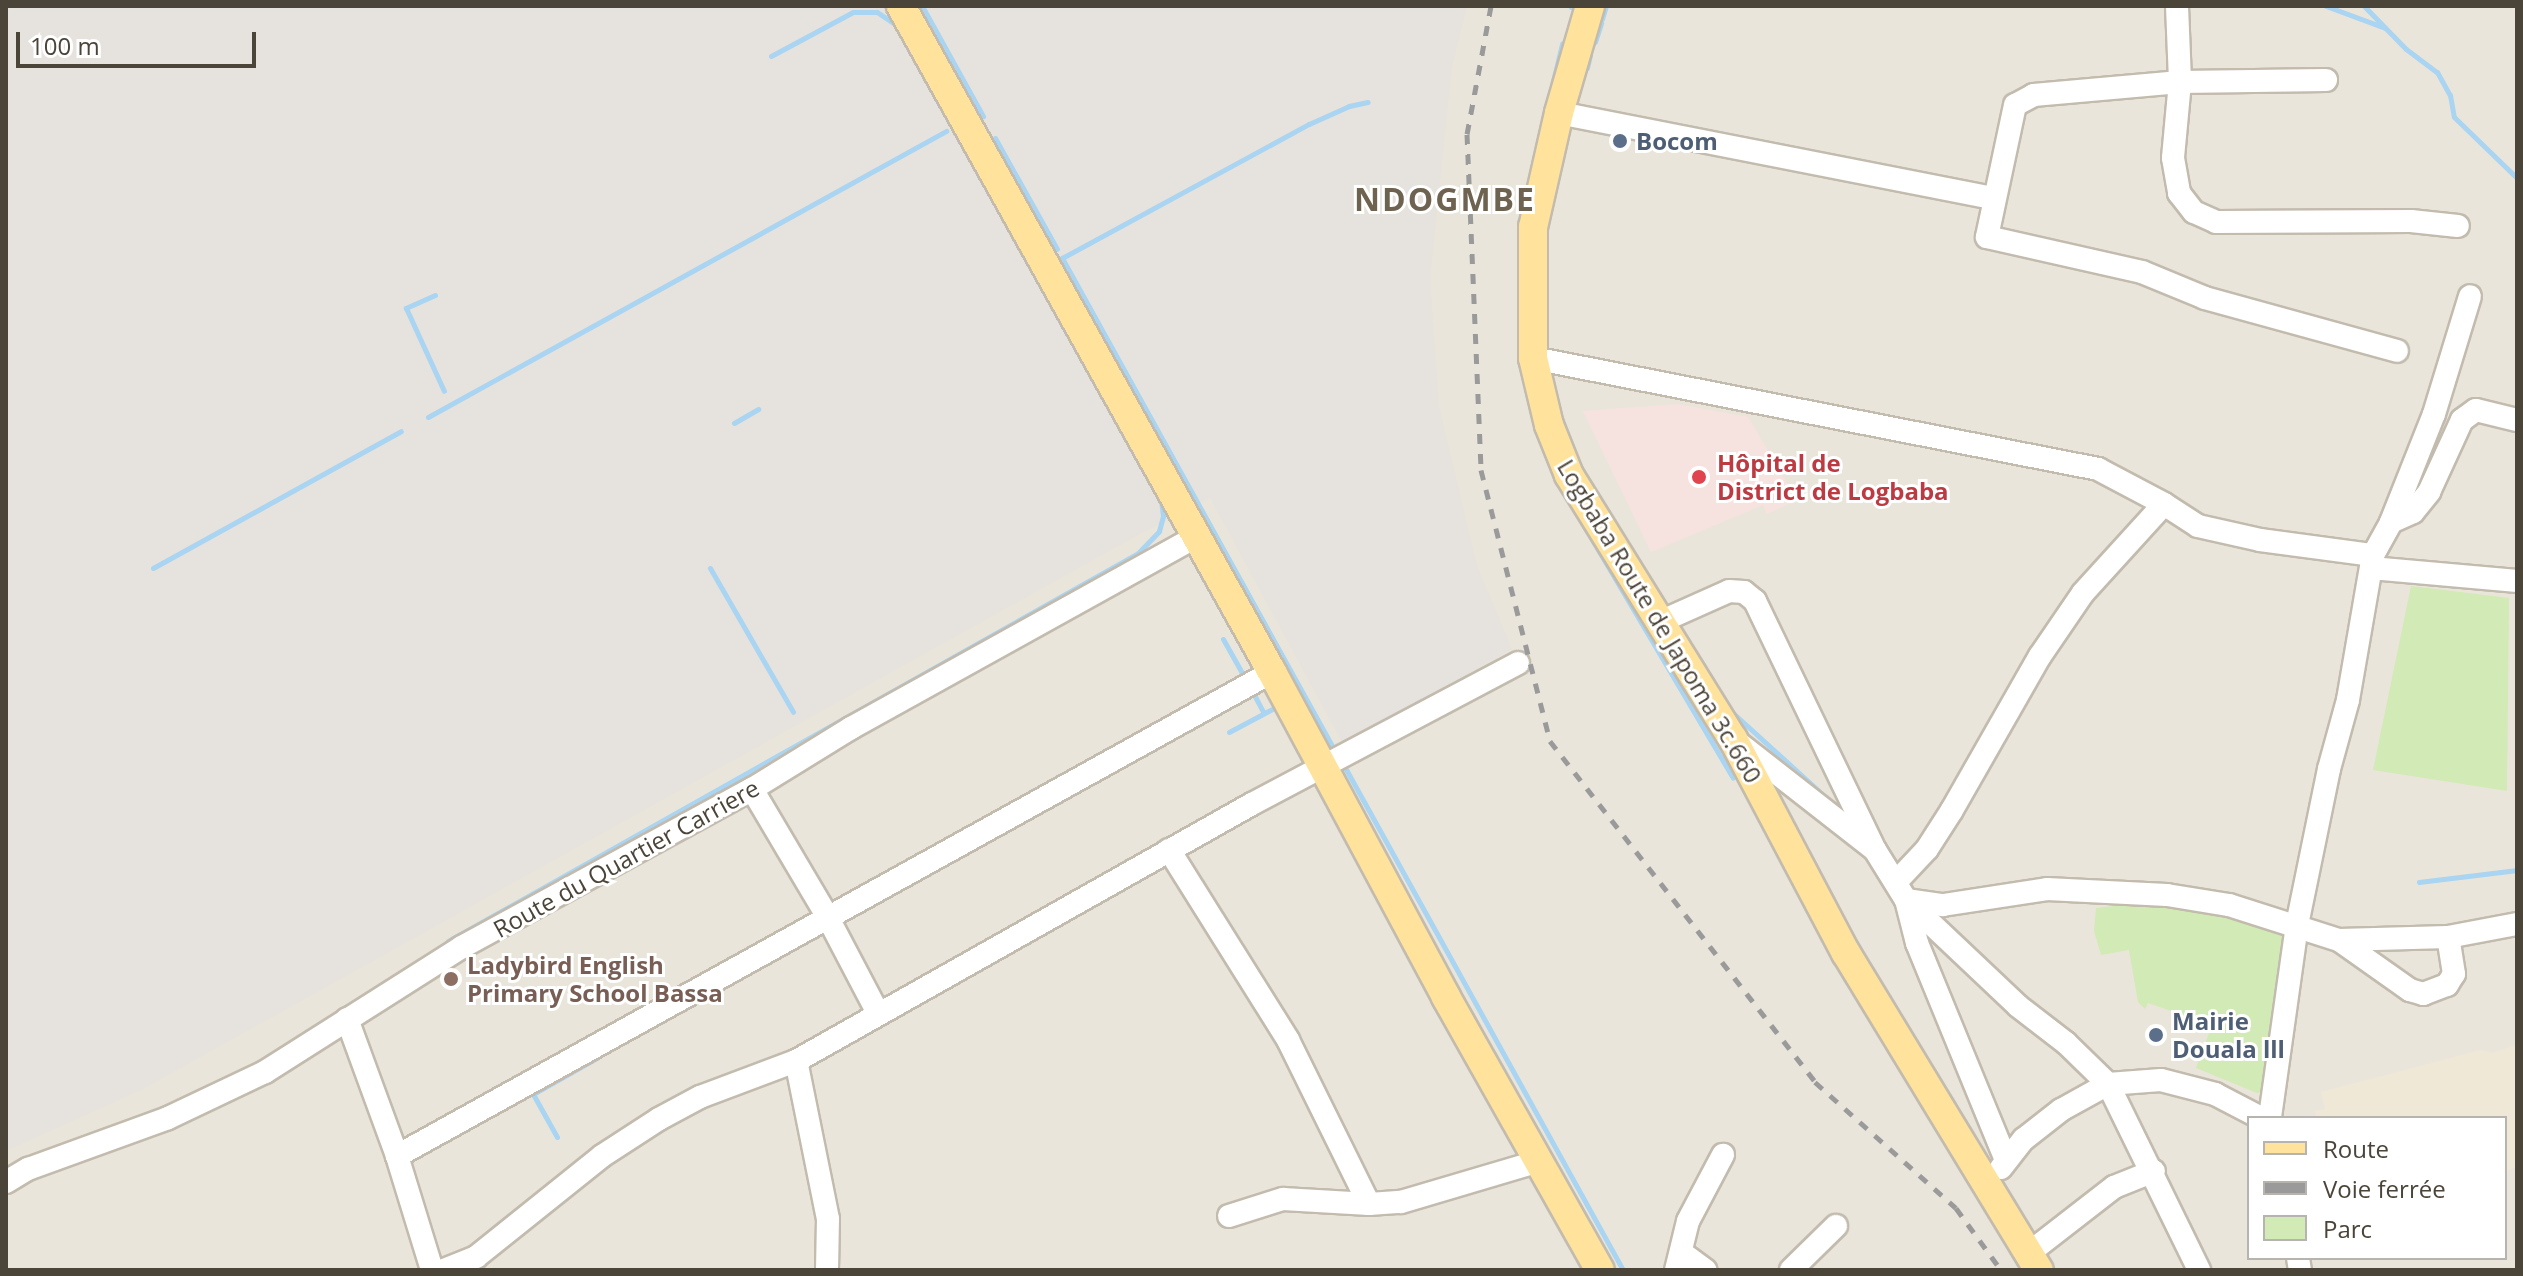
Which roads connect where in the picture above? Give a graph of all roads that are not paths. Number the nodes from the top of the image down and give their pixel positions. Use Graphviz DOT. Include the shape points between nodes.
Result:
graph roads {
  1 [pos="901,6"];
  2 [pos="2177,6"];
  3 [pos="1587,12"];
  4 [pos="2326,80"];
  5 [pos="2180,82"];
  6 [pos="1559,113"];
  7 [pos="1994,198"];
  8 [pos="2458,226"];
  9 [pos="2470,296"];
  10 [pos="2397,351"];
  11 [pos="1533,358"];
  12 [pos="2517,420"];
  13 [pos="2164,504"];
  14 [pos="2391,522"];
  15 [pos="1196,537"];
  16 [pos="2372,562"];
  17 [pos="2517,581"];
  18 [pos="1662,621"];
  19 [pos="1518,663"];
  20 [pos="1272,672"];
  21 [pos="1733,739"];
  22 [pos="1325,767"];
  23 [pos="752,789"];
  24 [pos="1169,850"];
  25 [pos="1875,850"];
  26 [pos="1901,891"];
  27 [pos="827,916"];
  28 [pos="2517,924"];
  29 [pos="2297,925"];
  30 [pos="2448,937"];
  31 [pos="2339,940"];
  32 [pos="878,1013"];
  33 [pos="347,1019"];
  34 [pos="796,1061"];
  35 [pos="2108,1084"];
  36 [pos="2257,1116"];
  37 [pos="2270,1116"];
  38 [pos="1723,1155"];
  39 [pos="397,1156"];
  40 [pos="2006,1160"];
  41 [pos="1539,1161"];
  42 [pos="2154,1171"];
  43 [pos="6,1182"];
  44 [pos="1988,1185"];
  45 [pos="1369,1204"];
  46 [pos="1229,1216"];
  47 [pos="1836,1226"];
  48 [pos="1679,1261"];
  49 [pos="2034,1261"];
  50 [pos="432,1270"];
  51 [pos="444,1270"];
  52 [pos="827,1270"];
  53 [pos="1600,1270"];
  54 [pos="1705,1270"];
  55 [pos="1791,1270"];
  56 [pos="2199,1270"];
  1 -- 15 [label="main road"];
  2 -- 5 [label="street"];
  3 -- 6 [label="main road, Logbaba Route de Japoma 3c.660"];
  4 -- 5 [label="street"];
  5 -- 7 [label="street" via="2064,90 2034,95 2015,105"];
  5 -- 8 [label="street" via="2173,158 2179,193 2194,212 2216,222 2411,221"];
  6 -- 7 [label="street"];
  6 -- 11 [label="main road, Logbaba Route de Japoma 3c.660" via="1533,227"];
  7 -- 10 [label="street" via="1987,237 2142,272 2205,298"];
  9 -- 14 [label="street" via="2434,414"];
  11 -- 13 [label="street" via="2098,469"];
  11 -- 18 [label="main road, Logbaba Route de Japoma 3c.660" via="1549,425 1569,475"];
  12 -- 14 [label="street" via="2476,410 2462,420 2429,492 2413,512"];
  13 -- 16 [label="street" via="2198,526"];
  13 -- 26 [label="street" via="2083,593 2040,656"];
  14 -- 16 [label="street"];
  15 -- 20 [label="main road"];
  15 -- 23 [label="street, Route du Quartier Carriere" via="851,728"];
  16 -- 17 [label="street"];
  16 -- 29 [label="street" via="2348,700"];
  18 -- 21 [label="main road, Logbaba Route de Japoma 3c.660"];
  18 -- 25 [label="street" via="1729,591 1744,592 1755,601"];
  19 -- 22 [label="street"];
  20 -- 22 [label="main road"];
  20 -- 27 [label="street"];
  21 -- 25 [label="street"];
  21 -- 44 [label="main road, Logbaba Route de Japoma 3c.660" via="1853,966"];
  22 -- 24 [label="street"];
  22 -- 41 [label="main road"];
  23 -- 27 [label="street"];
  23 -- 33 [label="street, Route du Quartier Carriere" via="462,947"];
  24 -- 32 [label="street"];
  24 -- 45 [label="street" via="1288,1040"];
  25 -- 26 [label="street"];
  26 -- 29 [label="street" via="1943,905 2047,889 2167,895 2229,905"];
  26 -- 35 [label="street" via="2018,1006"];
  26 -- 40 [label="street" via="1917,943"];
  27 -- 32 [label="street"];
  27 -- 39 [label="street"];
  28 -- 30 [label="street"];
  29 -- 31 [label="street"];
  29 -- 37 [label="street"];
  30 -- 31 [label="street"];
  30 -- 31 [label="street" via="2454,974 2447,985 2423,994"];
  32 -- 34 [label="street"];
  33 -- 39 [label="street"];
  33 -- 43 [label="street, Route du Quartier Carriere" via="265,1072 168,1118 28,1169"];
  34 -- 51 [label="street" via="700,1097 659,1119 602,1156 476,1257"];
  34 -- 52 [label="street" via="828,1219"];
  35 -- 36 [label="street" via="2161,1080 2215,1094"];
  35 -- 40 [label="street" via="2061,1110"];
  35 -- 42 [label="street"];
  38 -- 48 [label="street" via="1696,1201"];
  39 -- 50 [label="street"];
  40 -- 44 [label="street"];
  41 -- 45 [label="street" via="1401,1202"];
  41 -- 53 [label="main road"];
  42 -- 49 [label="street" via="2114,1187"];
  42 -- 56 [label="street"];
  44 -- 49 [label="main road, Logbaba Route de Japoma 3c.660"];
  45 -- 46 [label="street" via="1283,1199"];
  47 -- 55 [label="street"];
  48 -- 54 [label="street"];
}
